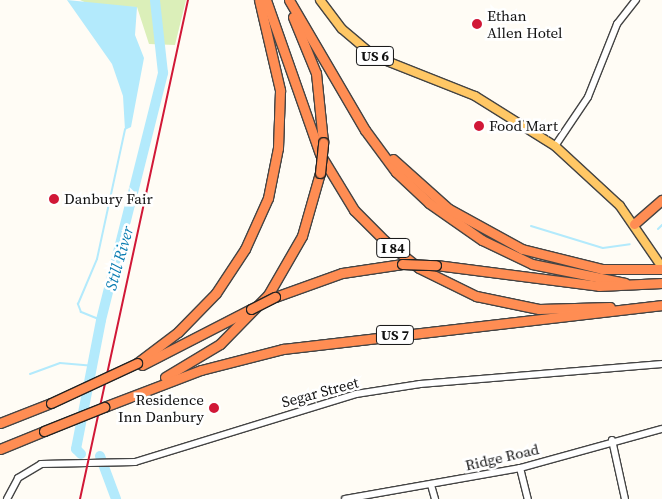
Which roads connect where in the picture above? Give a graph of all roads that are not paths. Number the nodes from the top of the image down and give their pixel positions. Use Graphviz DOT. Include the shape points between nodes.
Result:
graph roads {
  1 [pos="259,0"];
  2 [pos="266,0"];
  3 [pos="283,0"];
  4 [pos="289,0"];
  5 [pos="320,0"];
  6 [pos="633,1"];
  7 [pos="338,84"];
  8 [pos="556,146"];
  9 [pos="662,200"];
  10 [pos="662,206"];
  11 [pos="634,224"];
  12 [pos="662,268"];
  13 [pos="626,283"];
  14 [pos="660,283"];
  15 [pos="662,305"];
  16 [pos="662,364"];
  17 [pos="136,365"];
  18 [pos="135,393"];
  19 [pos="0,423"];
  20 [pos="662,429"];
  21 [pos="612,440"];
  22 [pos="0,449"];
  23 [pos="520,468"];
  24 [pos="432,485"];
  25 [pos="7,499"];
  26 [pos="345,499"];
  27 [pos="435,499"];
  28 [pos="528,499"];
  29 [pos="625,499"];
  1 -- 17 [label="highway" via="280,90 278,148 268,198 246,249 216,293 178,332"];
  2 -- 15 [label="highway, I 84" via="311,134 330,173 354,210 402,255 456,288 519,306 562,310"];
  3 -- 18 [label="highway, bridge" via="316,72 323,142 320,173 302,236 257,308 205,356"];
  4 -- 7 [label="highway"];
  5 -- 8 [label="main road, US 6" via="342,29 374,56 475,96"];
  6 -- 8 [label="street" via="609,38 588,97"];
  7 -- 12 [label="highway" via="400,167 466,220 516,246 563,262 651,270"];
  7 -- 13 [label="highway" via="396,172 463,228 532,264"];
  8 -- 11 [label="main road, US 6" via="608,192"];
  9 -- 11 [label="highway"];
  10 -- 11 [label="highway"];
  11 -- 12 [label="main road, US 6"];
  13 -- 14 [label="highway"];
  13 -- 17 [label="highway, bridge" via="599,286 436,265 402,264 342,272 275,297"];
  15 -- 18 [label="highway, US 7" via="297,346 220,364"];
  16 -- 25 [label="street, Segar Street" via="370,392 297,410 169,453 112,466 59,462 33,468 18,478"];
  17 -- 19 [label="highway, bridge"];
  18 -- 22 [label="highway, bridge"];
  20 -- 21 [label="street, Ridge Road"];
  21 -- 23 [label="street, Ridge Road"];
  21 -- 29 [label="street"];
  23 -- 24 [label="street, Ridge Road"];
  23 -- 28 [label="street"];
  24 -- 26 [label="street, Ridge Road"];
  24 -- 27 [label="street"];
}
